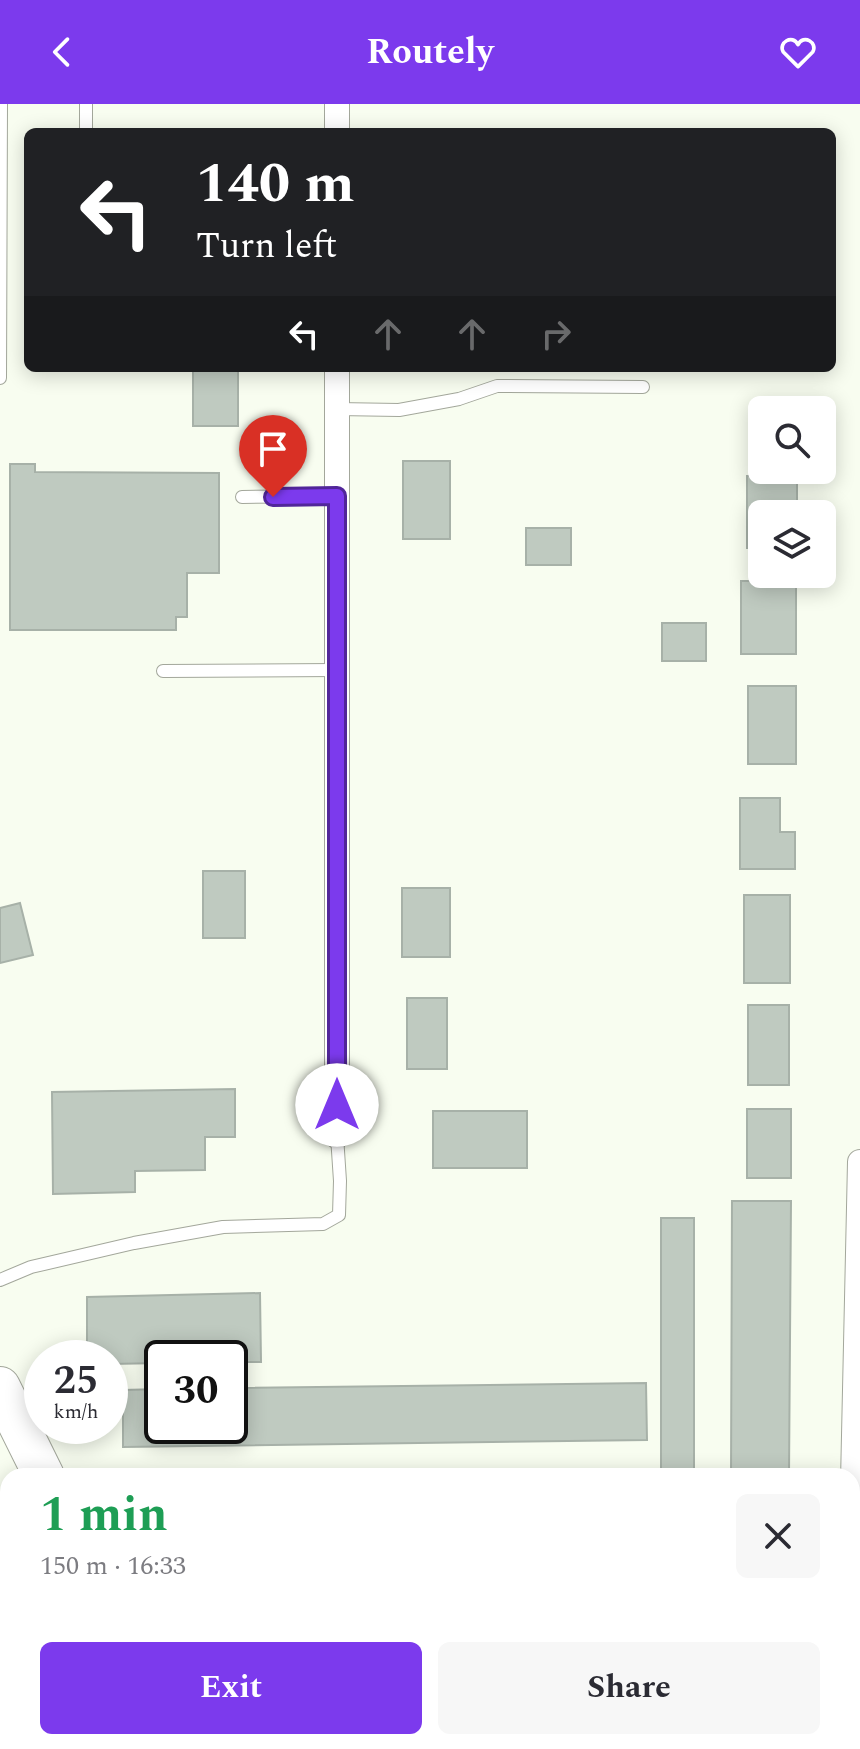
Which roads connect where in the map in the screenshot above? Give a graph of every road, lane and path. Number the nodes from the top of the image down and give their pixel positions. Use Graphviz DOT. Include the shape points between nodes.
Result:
graph roads {
  1 [pos="1,104"];
  2 [pos="86,104"];
  3 [pos="337,104"];
  4 [pos="86,128"];
  5 [pos="337,128"];
  6 [pos="0,188"];
  7 [pos="0,307"];
  8 [pos="337,372"];
  9 [pos="0,378"];
  10 [pos="643,387"];
  11 [pos="337,409"];
  12 [pos="337,496"];
  13 [pos="242,497"];
  14 [pos="337,670"];
  15 [pos="163,671"];
  16 [pos="337,1136"];
  17 [pos="860,1162"];
  18 [pos="859,1229"];
  19 [pos="0,1280"];
  20 [pos="0,1387"];
  21 [pos="857,1408"];
  22 [pos="40,1468"];
  23 [pos="854,1468"];
  1 -- 6 [label="lane"];
  2 -- 4 [label="lane"];
  3 -- 5 [label="street"];
  6 -- 7 [label="lane"];
  7 -- 9 [label="lane"];
  8 -- 11 [label="street"];
  10 -- 11 [label="lane" via="497,386 399,410"];
  11 -- 12 [label="street"];
  12 -- 13 [label="lane"];
  12 -- 14 [label="street"];
  14 -- 15 [label="lane"];
  14 -- 16 [label="street"];
  16 -- 19 [label="lane" via="339,1215 323,1224 223,1227 106,1249"];
  17 -- 18 [label="street"];
  18 -- 21 [label="street"];
  20 -- 22 [label="main road"];
  21 -- 23 [label="street"];
}
